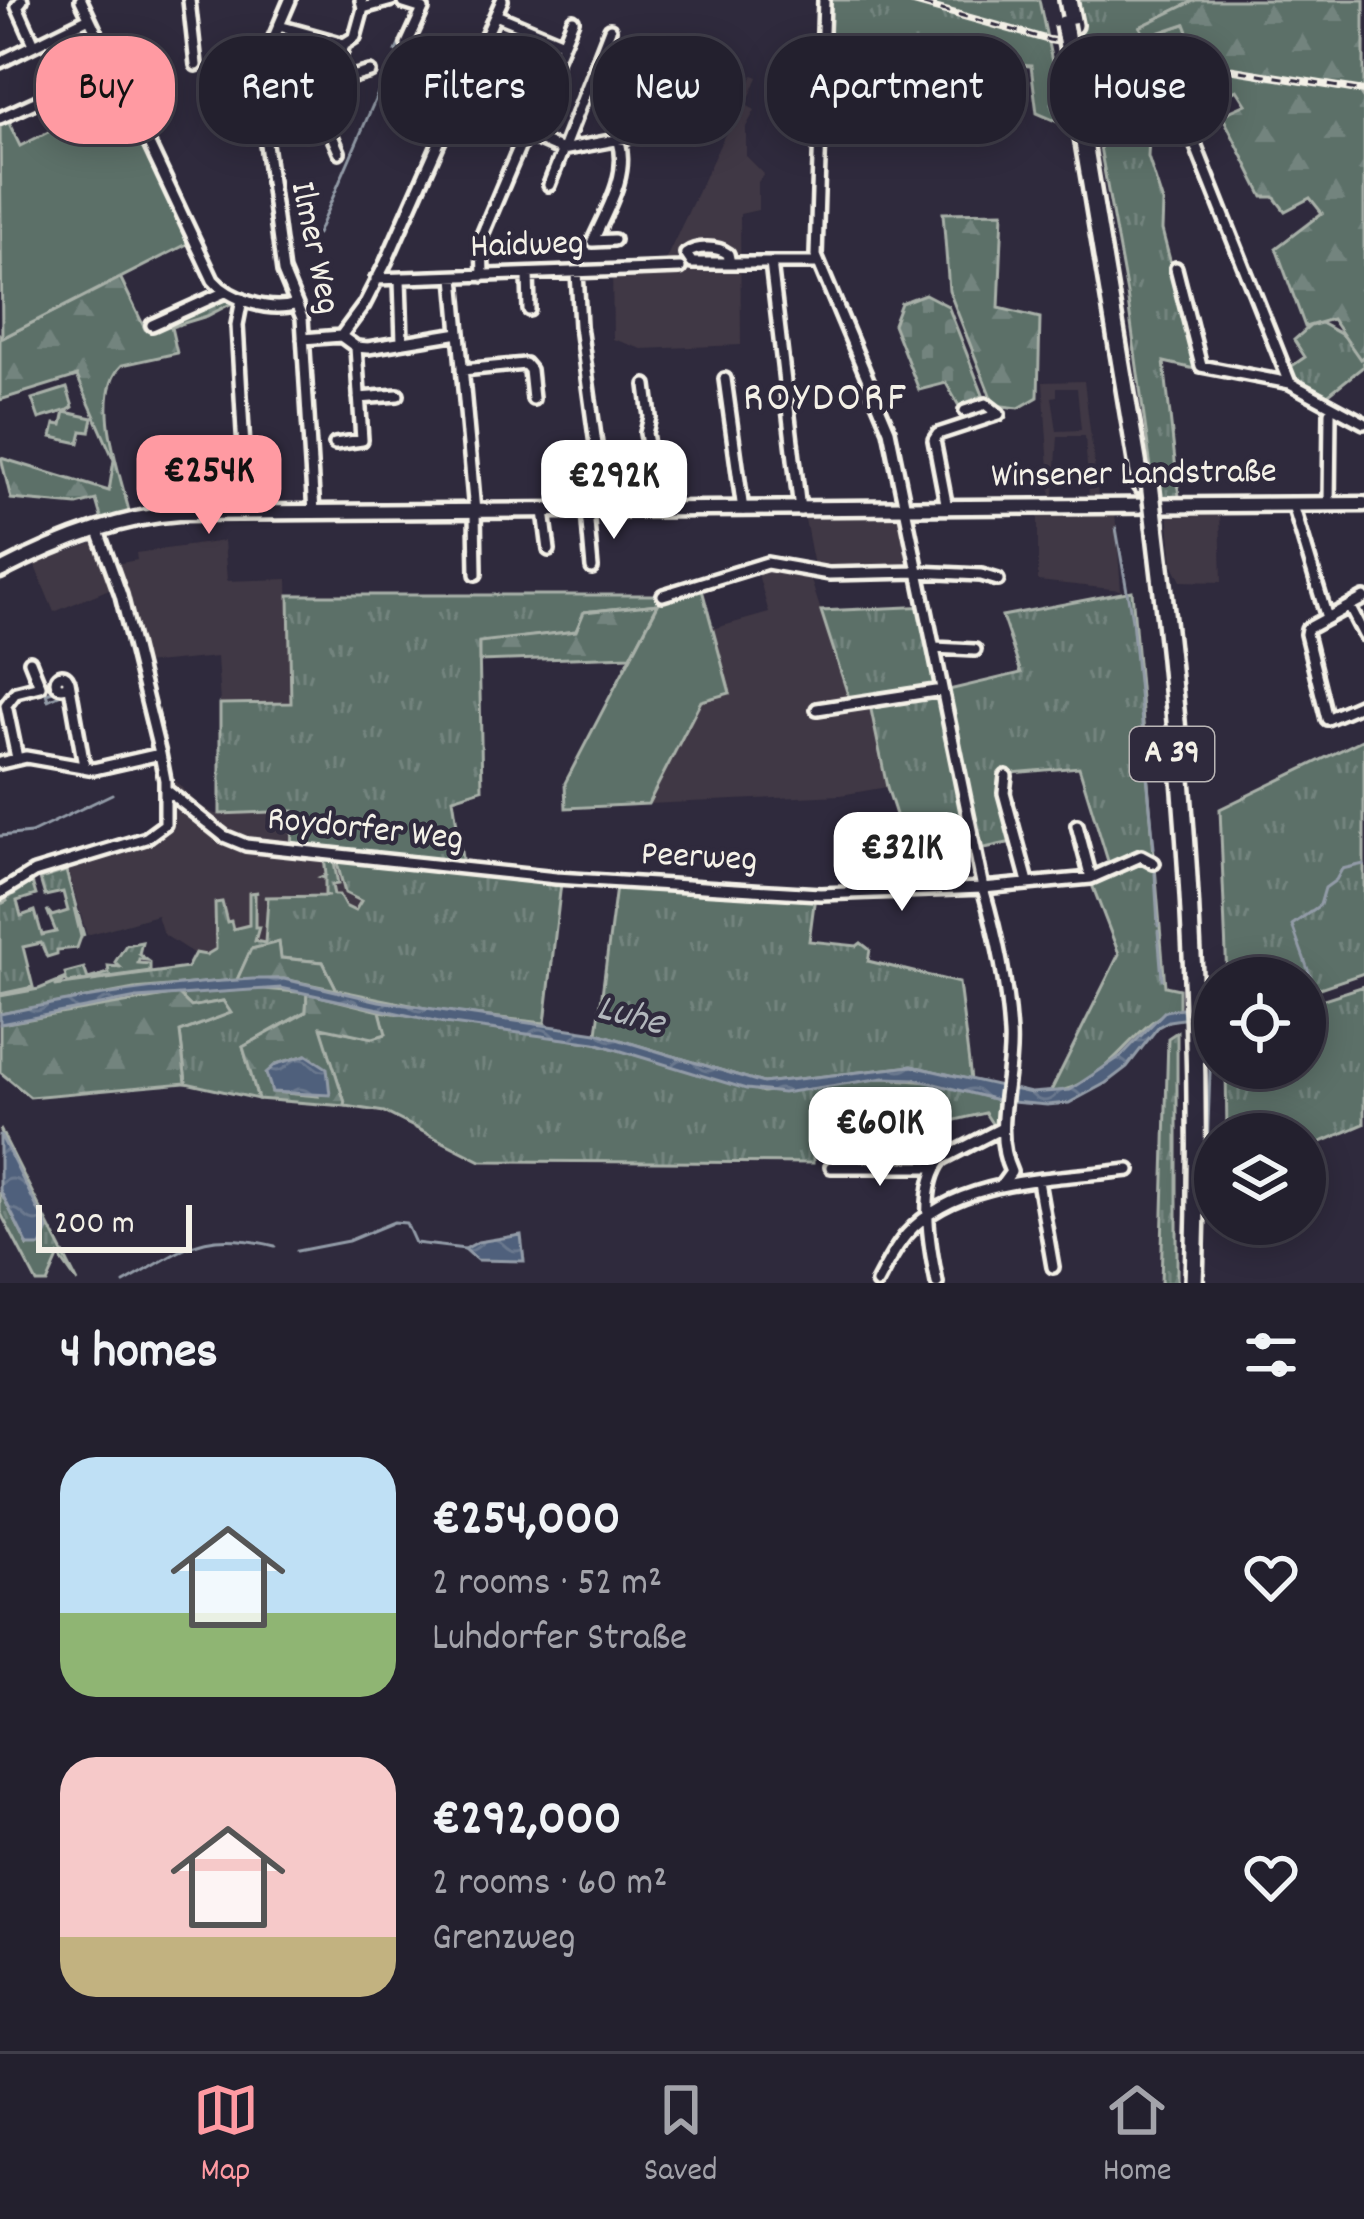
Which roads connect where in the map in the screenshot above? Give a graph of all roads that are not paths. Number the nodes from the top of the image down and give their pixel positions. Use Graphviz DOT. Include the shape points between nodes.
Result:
graph roads {
  1 [pos="22,0"];
  2 [pos="81,0"];
  3 [pos="189,0"];
  4 [pos="290,0"];
  5 [pos="502,0"];
  6 [pos="824,0"];
  7 [pos="1064,0"];
  8 [pos="399,1"];
  9 [pos="362,4"];
  10 [pos="425,5"];
  11 [pos="496,15"];
  12 [pos="89,18"];
  13 [pos="574,20"];
  14 [pos="279,26"];
  15 [pos="610,28"];
  16 [pos="97,36"];
  17 [pos="315,36"];
  18 [pos="355,36"];
  19 [pos="411,36"];
  20 [pos="546,36"];
  21 [pos="566,36"];
  22 [pos="34,44"];
  23 [pos="0,62"];
  24 [pos="196,65"];
  25 [pos="370,72"];
  26 [pos="357,76"];
  27 [pos="36,102"];
  28 [pos="0,118"];
  29 [pos="148,144"];
  30 [pos="336,144"];
  31 [pos="521,144"];
  32 [pos="548,144"];
  33 [pos="600,144"];
  34 [pos="620,144"];
  35 [pos="1195,144"];
  36 [pos="562,150"];
  37 [pos="339,152"];
  38 [pos="549,185"];
  39 [pos="614,240"];
  40 [pos="730,263"];
  41 [pos="771,263"];
  42 [pos="818,263"];
  43 [pos="680,268"];
  44 [pos="1176,268"];
  45 [pos="578,272"];
  46 [pos="527,274"];
  47 [pos="483,276"];
  48 [pos="454,277"];
  49 [pos="400,278"];
  50 [pos="376,279"];
  51 [pos="225,292"];
  52 [pos="242,299"];
  53 [pos="296,304"];
  54 [pos="529,310"];
  55 [pos="152,325"];
  56 [pos="459,333"];
  57 [pos="341,336"];
  58 [pos="304,339"];
  59 [pos="402,342"];
  60 [pos="356,347"];
  61 [pos="462,370"];
  62 [pos="725,380"];
  63 [pos="1290,383"];
  64 [pos="646,386"];
  65 [pos="398,395"];
  66 [pos="359,398"];
  67 [pos="533,399"];
  68 [pos="965,410"];
  69 [pos="1330,412"];
  70 [pos="1364,423"];
  71 [pos="335,445"];
  72 [pos="244,449"];
  73 [pos="1364,504"];
  74 [pos="1293,505"];
  75 [pos="1329,505"];
  76 [pos="905,508"];
  77 [pos="947,508"];
  78 [pos="743,510"];
  79 [pos="800,510"];
  80 [pos="544,511"];
  81 [pos="587,511"];
  82 [pos="605,511"];
  83 [pos="659,511"];
  84 [pos="314,512"];
  85 [pos="476,512"];
  86 [pos="98,531"];
  87 [pos="549,550"];
  88 [pos="592,568"];
  89 [pos="0,571"];
  90 [pos="918,572"];
  91 [pos="476,574"];
  92 [pos="998,580"];
  93 [pos="663,595"];
  94 [pos="1364,598"];
  95 [pos="1349,606"];
  96 [pos="1327,617"];
  97 [pos="1364,634"];
  98 [pos="934,648"];
  99 [pos="975,650"];
  100 [pos="30,661"];
  101 [pos="69,681"];
  102 [pos="942,690"];
  103 [pos="1364,703"];
  104 [pos="817,709"];
  105 [pos="160,754"];
  106 [pos="17,758"];
  107 [pos="0,763"];
  108 [pos="84,766"];
  109 [pos="1006,776"];
  110 [pos="165,789"];
  111 [pos="1077,825"];
  112 [pos="1154,863"];
  113 [pos="556,878"];
  114 [pos="1091,878"];
  115 [pos="1028,882"];
  116 [pos="983,888"];
  117 [pos="0,893"];
  118 [pos="1002,1128"];
  119 [pos="831,1167"];
  120 [pos="935,1167"];
  121 [pos="1129,1170"];
  122 [pos="1011,1172"];
  123 [pos="1034,1182"];
  124 [pos="1004,1183"];
  125 [pos="928,1215"];
  126 [pos="1053,1267"];
  127 [pos="877,1283"];
  128 [pos="937,1283"];
  129 [pos="1190,1283"];
  1 -- 22 [label="street" via="16,6"];
  2 -- 12 [label="street"];
  3 -- 24 [label="street"];
  4 -- 14 [label="street, Ilmer Weg"];
  5 -- 11 [label="street"];
  6 -- 42 [label="street"];
  7 -- 129 [label="highway, A 39, bridge" via="1145,484 1182,767"];
  8 -- 9 [label="street"];
  8 -- 10 [label="street"];
  9 -- 18 [label="street"];
  10 -- 19 [label="street"];
  11 -- 20 [label="street"];
  11 -- 50 [label="street"];
  12 -- 16 [label="street"];
  12 -- 22 [label="street"];
  13 -- 21 [label="street"];
  14 -- 17 [label="street"];
  14 -- 53 [label="street, Ilmer Weg" via="259,91 283,272"];
  15 -- 36 [label="street"];
  22 -- 23 [label="street"];
  25 -- 26 [label="street"];
  27 -- 28 [label="street"];
  29 -- 51 [label="street"];
  30 -- 37 [label="street"];
  31 -- 47 [label="street" via="482,235"];
  32 -- 36 [label="street"];
  33 -- 36 [label="street"];
  34 -- 39 [label="street" via="621,174 593,241"];
  35 -- 63 [label="street"];
  36 -- 38 [label="street"];
  40 -- 41 [label="street"];
  41 -- 42 [label="street"];
  41 -- 79 [label="street"];
  42 -- 76 [label="street" via="879,400"];
  43 -- 45 [label="street, Haidweg"];
  44 -- 63 [label="street" via="1201,366"];
  45 -- 46 [label="street, Haidweg"];
  45 -- 82 [label="street"];
  46 -- 47 [label="street, Haidweg"];
  46 -- 54 [label="street"];
  47 -- 48 [label="street, Haidweg"];
  48 -- 49 [label="street, Haidweg"];
  48 -- 56 [label="street"];
  49 -- 50 [label="street, Haidweg"];
  49 -- 59 [label="street"];
  50 -- 57 [label="street"];
  51 -- 52 [label="street"];
  51 -- 55 [label="street"];
  52 -- 53 [label="street"];
  52 -- 72 [label="street"];
  53 -- 58 [label="street, Ilmer Weg"];
  56 -- 59 [label="street"];
  56 -- 61 [label="street"];
  57 -- 58 [label="street"];
  57 -- 60 [label="street"];
  58 -- 84 [label="street, Ilmer Weg"];
  59 -- 60 [label="street"];
  60 -- 66 [label="street"];
  61 -- 67 [label="street" via="524,364"];
  61 -- 85 [label="street"];
  62 -- 78 [label="street"];
  63 -- 70 [label="street"];
  64 -- 83 [label="street"];
  65 -- 66 [label="street"];
  66 -- 71 [label="street" via="362,440"];
  68 -- 77 [label="street" via="986,404 999,414 934,440"];
  69 -- 75 [label="street"];
  73 -- 75 [label="main road, Winsener Landstraße"];
  74 -- 75 [label="main road, Winsener Landstraße"];
  74 -- 77 [label="main road, Winsener Landstraße"];
  74 -- 96 [label="street"];
  76 -- 77 [label="main road, Winsener Landstraße"];
  76 -- 79 [label="main road, Winsener Landstraße"];
  76 -- 90 [label="street"];
  78 -- 79 [label="main road, Winsener Landstraße"];
  78 -- 83 [label="main road, Winsener Landstraße"];
  80 -- 81 [label="main road, Winsener Landstraße"];
  80 -- 85 [label="main road, Winsener Landstraße"];
  80 -- 87 [label="street"];
  81 -- 82 [label="main road, Winsener Landstraße"];
  81 -- 88 [label="street"];
  82 -- 83 [label="main road, Winsener Landstraße"];
  84 -- 85 [label="main road, Winsener Landstraße"];
  84 -- 86 [label="main road, Winsener Landstraße" via="157,515"];
  85 -- 91 [label="street"];
  86 -- 89 [label="main road, Winsener Landstraße"];
  86 -- 105 [label="street"];
  90 -- 92 [label="street"];
  90 -- 93 [label="street" via="829,574 767,563"];
  90 -- 98 [label="street"];
  94 -- 95 [label="street"];
  95 -- 96 [label="street"];
  95 -- 97 [label="street"];
  96 -- 103 [label="street" via="1306,634 1327,718"];
  98 -- 99 [label="street"];
  98 -- 102 [label="street"];
  100 -- 106 [label="street" via="40,686 16,692 6,705"];
  101 -- 108 [label="street"];
  102 -- 104 [label="street"];
  102 -- 116 [label="street"];
  105 -- 108 [label="street"];
  105 -- 110 [label="street"];
  106 -- 107 [label="street"];
  106 -- 108 [label="street"];
  109 -- 115 [label="street"];
  110 -- 113 [label="street, Roydorfer Weg" via="246,845"];
  110 -- 117 [label="street" via="165,824 152,836 27,874"];
  111 -- 114 [label="street"];
  112 -- 114 [label="street, Peerweg" via="1142,856"];
  113 -- 116 [label="street, Peerweg" via="820,894"];
  114 -- 115 [label="street, Peerweg"];
  115 -- 116 [label="street, Peerweg"];
  116 -- 118 [label="street" via="1003,960 1010,1033"];
  118 -- 120 [label="street"];
  118 -- 122 [label="street"];
  119 -- 120 [label="street"];
  120 -- 125 [label="street"];
  121 -- 123 [label="street"];
  122 -- 123 [label="street"];
  122 -- 124 [label="street"];
  123 -- 124 [label="street"];
  123 -- 126 [label="street"];
  124 -- 125 [label="street"];
  125 -- 127 [label="street" via="905,1235"];
  125 -- 128 [label="street"];
}
